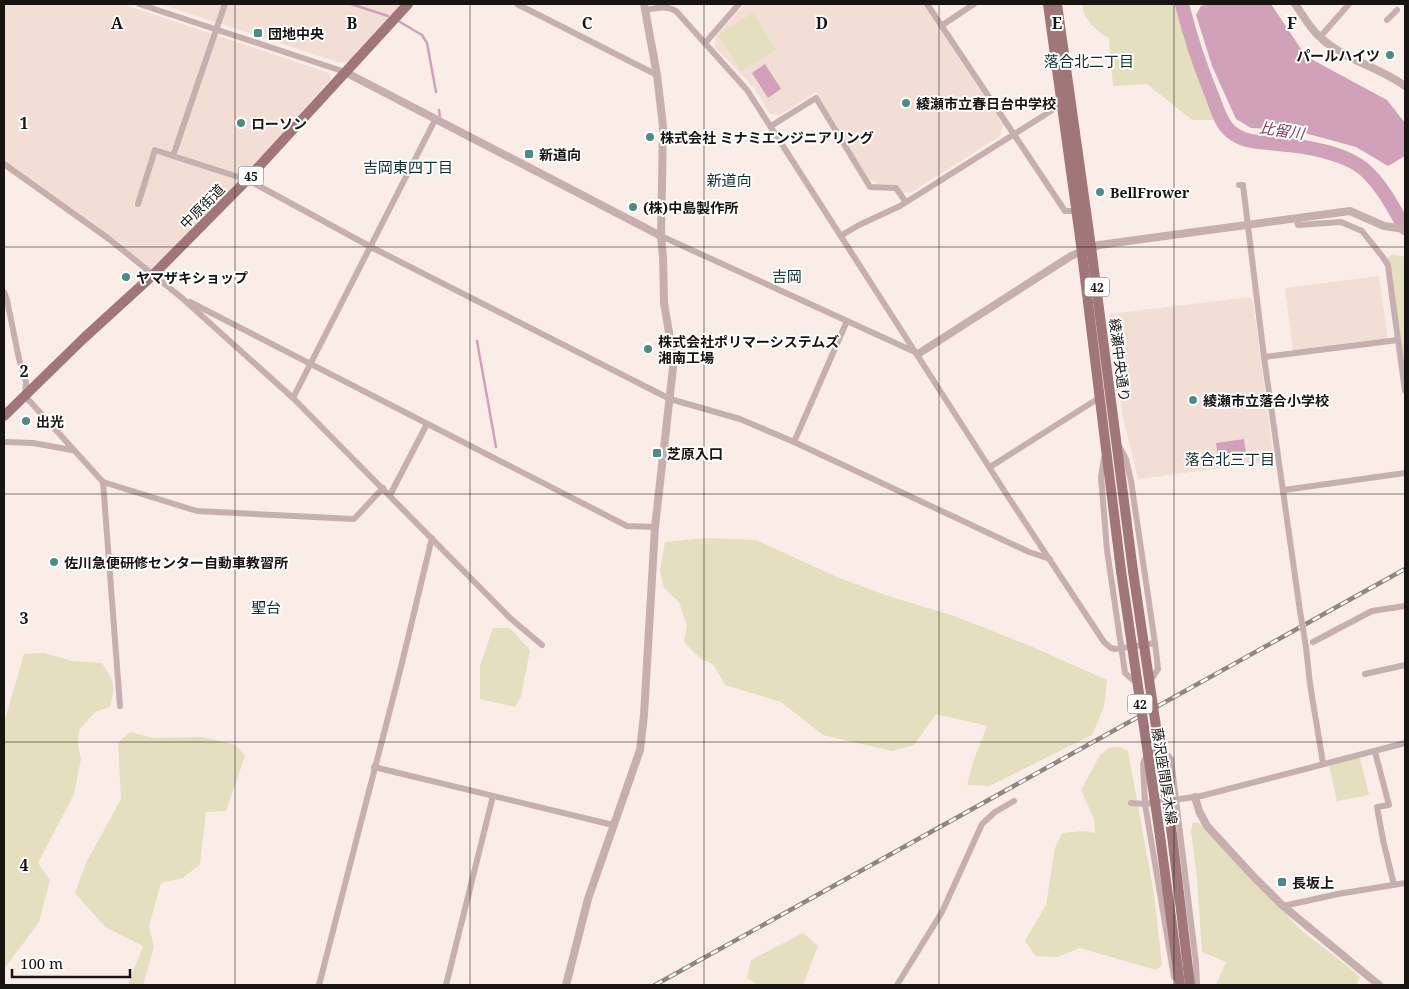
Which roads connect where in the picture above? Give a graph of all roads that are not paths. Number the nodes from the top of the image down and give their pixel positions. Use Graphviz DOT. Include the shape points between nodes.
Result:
graph roads {
  1 [pos="139,4"];
  2 [pos="225,4"];
  3 [pos="408,4"];
  4 [pos="517,4"];
  5 [pos="739,4"];
  6 [pos="927,4"];
  7 [pos="974,4"];
  8 [pos="1048,4"];
  9 [pos="1057,4"];
  10 [pos="1295,4"];
  11 [pos="1349,4"];
  12 [pos="645,7"];
  13 [pos="1396,10"];
  14 [pos="1387,20"];
  15 [pos="941,26"];
  16 [pos="217,30"];
  17 [pos="1320,38"];
  18 [pos="705,43"];
  19 [pos="345,72"];
  20 [pos="657,75"];
  21 [pos="1405,86"];
  22 [pos="1062,104"];
  23 [pos="435,120"];
  24 [pos="771,126"];
  25 [pos="1014,133"];
  26 [pos="173,156"];
  27 [pos="4,164"];
  28 [pos="248,180"];
  29 [pos="1239,185"];
  30 [pos="905,202"];
  31 [pos="138,204"];
  32 [pos="1076,211"];
  33 [pos="1297,218"];
  34 [pos="1247,225"];
  35 [pos="1402,229"];
  36 [pos="842,235"];
  37 [pos="661,236"];
  38 [pos="371,247"];
  39 [pos="1086,249"];
  40 [pos="153,275"];
  41 [pos="4,292"];
  42 [pos="182,298"];
  43 [pos="847,321"];
  44 [pos="1398,340"];
  45 [pos="918,354"];
  46 [pos="1264,358"];
  47 [pos="310,364"];
  48 [pos="1405,392"];
  49 [pos="26,396"];
  50 [pos="293,398"];
  51 [pos="1099,398"];
  52 [pos="670,399"];
  53 [pos="4,416"];
  54 [pos="427,424"];
  55 [pos="4,442"];
  56 [pos="794,442"];
  57 [pos="1117,443"];
  58 [pos="1106,447"];
  59 [pos="72,450"];
  60 [pos="990,467"];
  61 [pos="1405,473"];
  62 [pos="103,482"];
  63 [pos="383,488"];
  64 [pos="1284,490"];
  65 [pos="390,495"];
  66 [pos="655,527"];
  67 [pos="432,538"];
  68 [pos="1050,559"];
  69 [pos="1122,571"];
  70 [pos="1133,571"];
  71 [pos="1405,606"];
  72 [pos="1313,642"];
  73 [pos="1155,643"];
  74 [pos="542,645"];
  75 [pos="1122,649"];
  76 [pos="1405,666"];
  77 [pos="1365,674"];
  78 [pos="120,706"];
  79 [pos="1405,743"];
  80 [pos="1376,752"];
  81 [pos="1322,763"];
  82 [pos="374,767"];
  83 [pos="494,796"];
  84 [pos="1195,797"];
  85 [pos="1177,800"];
  86 [pos="1014,801"];
  87 [pos="1131,803"];
  88 [pos="1145,804"];
  89 [pos="613,825"];
  90 [pos="1405,884"];
  91 [pos="1394,885"];
  92 [pos="1283,906"];
  93 [pos="319,985"];
  94 [pos="446,985"];
  95 [pos="566,985"];
  96 [pos="897,985"];
  97 [pos="1178,985"];
  98 [pos="1190,985"];
  99 [pos="1197,985"];
  100 [pos="1379,985"];
  1 -- 16 [label="street"];
  2 -- 16 [label="street"];
  3 -- 19 [label="main road, 中原街道 / 45"];
  4 -- 20 [label="street"];
  5 -- 18 [label="street"];
  6 -- 15 [label="street"];
  7 -- 15 [label="street"];
  8 -- 22 [label="main road, 綾瀬中央通り / 42"];
  9 -- 39 [label="main road, 綾瀬中央通り / 42"];
  10 -- 17 [label="street"];
  11 -- 17 [label="street"];
  12 -- 18 [label="street" via="676,11"];
  12 -- 20 [label="street"];
  13 -- 14 [label="street"];
  15 -- 25 [label="street"];
  16 -- 19 [label="street"];
  16 -- 26 [label="street"];
  17 -- 21 [label="street"];
  18 -- 24 [label="street" via="747,90"];
  19 -- 23 [label="street"];
  19 -- 28 [label="main road, 中原街道 / 45"];
  20 -- 37 [label="street" via="663,126"];
  22 -- 25 [label="street"];
  22 -- 32 [label="main road, 綾瀬中央通り / 42"];
  23 -- 37 [label="street"];
  23 -- 38 [label="street"];
  24 -- 30 [label="street" via="816,98 870,187 896,188"];
  24 -- 36 [label="street"];
  25 -- 30 [label="street"];
  25 -- 32 [label="street" via="1065,211"];
  26 -- 28 [label="street"];
  26 -- 31 [label="street" via="155,150"];
  27 -- 40 [label="street" via="109,239"];
  28 -- 38 [label="street"];
  28 -- 40 [label="main road, 中原街道 / 45"];
  29 -- 34 [label="street" via="1242,185"];
  30 -- 36 [label="street"];
  32 -- 39 [label="main road, 綾瀬中央通り / 42"];
  33 -- 34 [label="street"];
  33 -- 35 [label="street" via="1350,211 1384,226"];
  33 -- 44 [label="street" via="1298,225 1341,222 1362,231 1376,246 1388,265"];
  34 -- 39 [label="street" via="1110,242"];
  34 -- 46 [label="street"];
  36 -- 45 [label="street"];
  37 -- 43 [label="street"];
  37 -- 52 [label="street" via="664,303 673,368"];
  38 -- 47 [label="street"];
  38 -- 52 [label="street"];
  39 -- 45 [label="street"];
  39 -- 51 [label="main road, 綾瀬中央通り / 42"];
  39 -- 57 [label="main road, 綾瀬中央通り / 42"];
  40 -- 42 [label="street"];
  40 -- 49 [label="main road, 中原街道 / 45"];
  41 -- 49 [label="street" via="26,382"];
  42 -- 47 [label="street"];
  42 -- 50 [label="street"];
  43 -- 45 [label="street"];
  43 -- 56 [label="street"];
  44 -- 46 [label="street"];
  44 -- 48 [label="street"];
  45 -- 60 [label="street"];
  46 -- 64 [label="street"];
  47 -- 50 [label="street"];
  47 -- 54 [label="street"];
  49 -- 53 [label="main road, 中原街道 / 45"];
  49 -- 59 [label="street"];
  50 -- 63 [label="street"];
  51 -- 58 [label="main road, 綾瀬中央通り / 42"];
  51 -- 60 [label="street"];
  52 -- 56 [label="street" via="740,419"];
  52 -- 66 [label="street"];
  54 -- 65 [label="street"];
  54 -- 66 [label="street" via="627,526"];
  55 -- 59 [label="street"];
  56 -- 68 [label="street"];
  57 -- 70 [label="main road, 綾瀬中央通り / 42"];
  57 -- 73 [label="street" via="1126,459 1136,511"];
  58 -- 69 [label="main road, 綾瀬中央通り / 42"];
  58 -- 75 [label="street" via="1102,477 1107,550"];
  59 -- 62 [label="street"];
  60 -- 68 [label="street"];
  61 -- 64 [label="street"];
  62 -- 63 [label="street" via="197,511 354,519"];
  62 -- 78 [label="street"];
  63 -- 65 [label="street"];
  64 -- 81 [label="street, bridge"];
  65 -- 67 [label="street"];
  66 -- 89 [label="street" via="643,732 640,750"];
  67 -- 74 [label="street" via="510,618"];
  67 -- 82 [label="street"];
  68 -- 75 [label="street" via="1104,642 1111,648"];
  69 -- 97 [label="main road, 藤沢座間厚木線 / 42, bridge"];
  70 -- 98 [label="main road, 藤沢座間厚木線 / 42, bridge" via="1172,835"];
  71 -- 72 [label="street" via="1372,611"];
  73 -- 75 [label="street"];
  73 -- 75 [label="street" via="1158,669 1152,678 1133,680 1128,677"];
  76 -- 77 [label="street"];
  79 -- 80 [label="street"];
  80 -- 81 [label="street"];
  80 -- 91 [label="street" via="1389,805 1377,807"];
  81 -- 84 [label="street"];
  82 -- 83 [label="street"];
  82 -- 93 [label="street"];
  83 -- 89 [label="street"];
  83 -- 94 [label="street"];
  84 -- 85 [label="street"];
  84 -- 92 [label="street" via="1208,826"];
  85 -- 88 [label="street"];
  85 -- 88 [label="street" via="1171,759 1164,751 1155,751 1144,758"];
  85 -- 99 [label="street"];
  86 -- 96 [label="street" via="982,824 942,912"];
  87 -- 88 [label="street"];
  88 -- 97 [label="street"];
  89 -- 95 [label="street" via="588,899"];
  90 -- 91 [label="street"];
  91 -- 92 [label="street"];
  92 -- 100 [label="street"];
}
